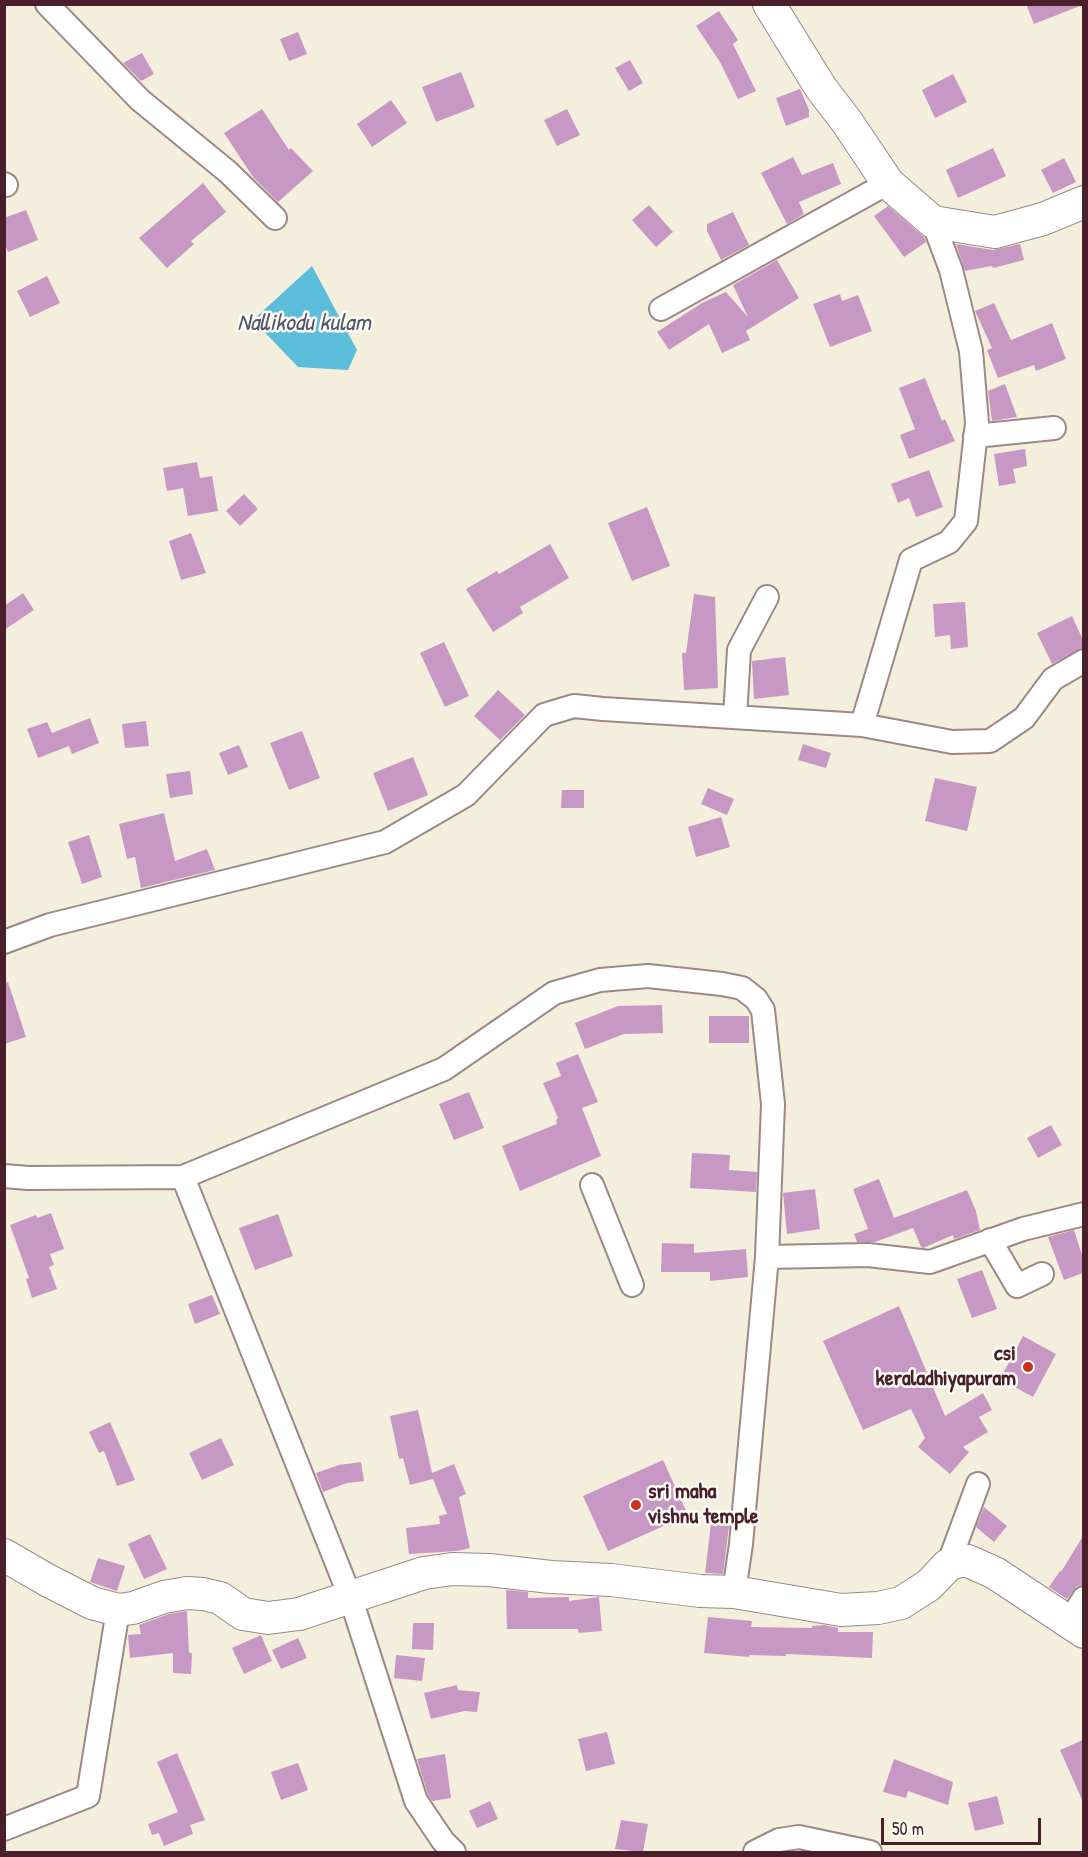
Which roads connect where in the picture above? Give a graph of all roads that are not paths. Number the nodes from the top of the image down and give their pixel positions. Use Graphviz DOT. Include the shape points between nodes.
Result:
graph roads {
  1 [pos="47,4"];
  2 [pos="769,4"];
  3 [pos="888,183"];
  4 [pos="1083,202"];
  5 [pos="274,218"];
  6 [pos="933,222"];
  7 [pos="661,309"];
  8 [pos="1054,428"];
  9 [pos="975,436"];
  10 [pos="766,597"];
  11 [pos="1083,661"];
  12 [pos="735,717"];
  13 [pos="862,725"];
  14 [pos="4,942"];
  15 [pos="4,1176"];
  16 [pos="183,1177"];
  17 [pos="592,1185"];
  18 [pos="1083,1214"];
  19 [pos="990,1240"];
  20 [pos="767,1257"];
  21 [pos="1042,1274"];
  22 [pos="633,1285"];
  23 [pos="978,1484"];
  24 [pos="4,1555"];
  25 [pos="948,1565"];
  26 [pos="734,1592"];
  27 [pos="351,1599"];
  28 [pos="118,1610"];
  29 [pos="1079,1617"];
  30 [pos="4,1829"];
  31 [pos="454,1852"];
  32 [pos="755,1852"];
  33 [pos="870,1852"];
  1 -- 5 [label="street" via="140,100 228,172"];
  2 -- 3 [label="street" via="820,88"];
  3 -- 6 [label="street"];
  3 -- 7 [label="street"];
  4 -- 6 [label="street" via="1043,219 996,232"];
  6 -- 9 [label="street" via="951,270 971,351"];
  8 -- 9 [label="street"];
  9 -- 13 [label="street" via="966,521 949,542 910,560"];
  10 -- 12 [label="street" via="739,650"];
  11 -- 13 [label="street" via="1053,679 1024,718 990,741 952,742"];
  12 -- 13 [label="street"];
  12 -- 14 [label="street" via="574,706 544,715 466,795 385,842 50,925"];
  15 -- 16 [label="street"];
  16 -- 20 [label="street" via="444,1069 554,993 600,980 648,976 722,984 742,988 763,1010 772,1104"];
  16 -- 27 [label="street"];
  17 -- 22 [label="street"];
  18 -- 19 [label="street"];
  19 -- 20 [label="street" via="930,1262 868,1255"];
  19 -- 21 [label="street" via="1017,1286"];
  20 -- 26 [label="street"];
  23 -- 25 [label="street"];
  24 -- 28 [label="street" via="92,1603"];
  25 -- 26 [label="street" via="916,1595 878,1608 841,1610"];
  25 -- 29 [label="street" via="968,1561"];
  26 -- 27 [label="street" via="452,1569 424,1573"];
  27 -- 28 [label="street" via="299,1614 268,1618 243,1614 220,1598 187,1593"];
  27 -- 31 [label="street" via="416,1801"];
  28 -- 30 [label="street" via="88,1796"];
  32 -- 33 [label="street" via="779,1840 799,1837"];
}
